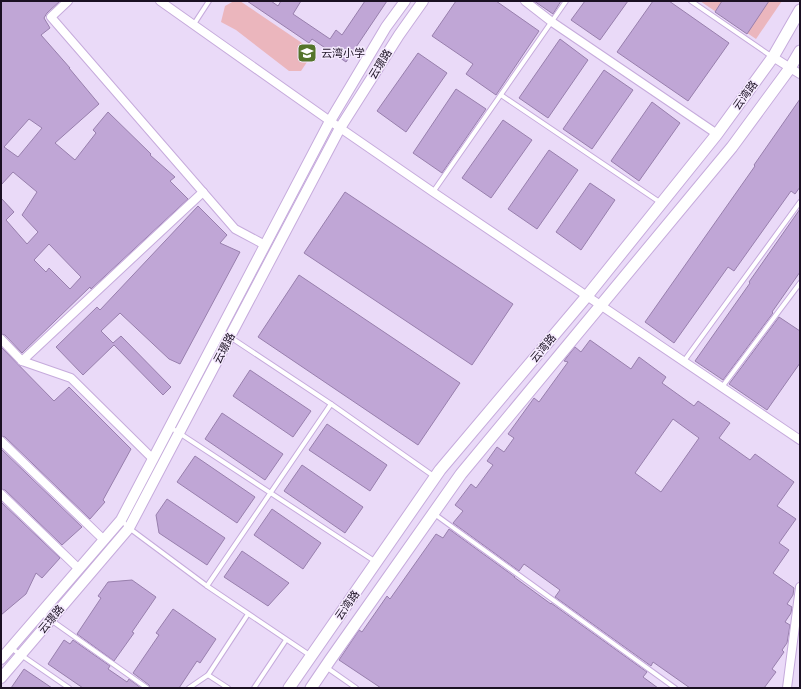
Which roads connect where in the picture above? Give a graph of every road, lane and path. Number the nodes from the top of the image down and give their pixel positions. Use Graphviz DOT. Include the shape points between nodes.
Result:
graph roads {
  1 [pos="68,1"];
  2 [pos="160,1"];
  3 [pos="209,1"];
  4 [pos="405,1"];
  5 [pos="424,1"];
  6 [pos="525,1"];
  7 [pos="566,1"];
  8 [pos="691,1"];
  9 [pos="800,10"];
  10 [pos="552,22"];
  11 [pos="194,24"];
  12 [pos="800,51"];
  13 [pos="773,57"];
  14 [pos="790,68"];
  15 [pos="800,74"];
  16 [pos="501,94"];
  17 [pos="330,120"];
  18 [pos="340,128"];
  19 [pos="717,134"];
  20 [pos="202,192"];
  21 [pos="433,192"];
  22 [pos="800,202"];
  23 [pos="660,203"];
  24 [pos="265,245"];
  25 [pos="800,283"];
  26 [pos="587,296"];
  27 [pos="601,305"];
  28 [pos="220,330"];
  29 [pos="230,336"];
  30 [pos="1,339"];
  31 [pos="22,361"];
  32 [pos="684,361"];
  33 [pos="722,387"];
  34 [pos="331,404"];
  35 [pos="170,427"];
  36 [pos="179,433"];
  37 [pos="800,440"];
  38 [pos="1,441"];
  39 [pos="153,459"];
  40 [pos="436,477"];
  41 [pos="270,492"];
  42 [pos="1,494"];
  43 [pos="433,513"];
  44 [pos="121,520"];
  45 [pos="129,528"];
  46 [pos="104,540"];
  47 [pos="377,562"];
  48 [pos="79,569"];
  49 [pos="207,586"];
  50 [pos="800,587"];
  51 [pos="41,612"];
  52 [pos="248,614"];
  53 [pos="51,619"];
  54 [pos="797,634"];
  55 [pos="286,640"];
  56 [pos="11,647"];
  57 [pos="21,654"];
  58 [pos="311,656"];
  59 [pos="1,659"];
  60 [pos="326,666"];
  61 [pos="208,675"];
  62 [pos="1,678"];
  63 [pos="69,688"];
  64 [pos="147,688"];
  65 [pos="189,688"];
  66 [pos="228,688"];
  67 [pos="254,688"];
  68 [pos="289,688"];
  69 [pos="311,688"];
  70 [pos="356,688"];
  71 [pos="675,688"];
  72 [pos="788,688"];
  1 -- 20 [label="street" via="50,17"];
  2 -- 11 [label="street"];
  3 -- 11 [label="lane"];
  4 -- 17 [label="street, 云璟路" via="386,27"];
  5 -- 18 [label="street, 云璟路" via="399,35"];
  6 -- 10 [label="street"];
  7 -- 10 [label="lane"];
  8 -- 13 [label="lane"];
  9 -- 13 [label="main road, 云湾路"];
  10 -- 16 [label="lane"];
  10 -- 19 [label="street"];
  11 -- 17 [label="street"];
  12 -- 14 [label="main road, 云湾路"];
  13 -- 14 [label="street"];
  13 -- 19 [label="main road, 云湾路"];
  14 -- 15 [label="street"];
  14 -- 27 [label="main road, 云湾路" via="732,147"];
  16 -- 21 [label="lane"];
  16 -- 23 [label="lane"];
  17 -- 18 [label="street"];
  17 -- 24 [label="street, 云璟路"];
  18 -- 21 [label="street"];
  18 -- 29 [label="street, 云璟路"];
  19 -- 23 [label="main road, 云湾路"];
  20 -- 24 [label="street" via="235,229"];
  20 -- 31 [label="street"];
  21 -- 26 [label="street"];
  22 -- 32 [label="lane"];
  23 -- 26 [label="main road, 云湾路"];
  24 -- 28 [label="street, 云璟路"];
  25 -- 33 [label="lane"];
  26 -- 27 [label="street"];
  26 -- 40 [label="main road, 云湾路"];
  27 -- 32 [label="street"];
  27 -- 43 [label="main road, 云湾路" via="461,474"];
  28 -- 29 [label="lane"];
  28 -- 35 [label="street, 云璟路"];
  29 -- 34 [label="lane"];
  29 -- 36 [label="street, 云璟路"];
  30 -- 31 [label="street"];
  31 -- 39 [label="street" via="71,378"];
  32 -- 33 [label="street"];
  33 -- 37 [label="street"];
  34 -- 40 [label="lane"];
  34 -- 41 [label="lane"];
  35 -- 36 [label="lane"];
  35 -- 39 [label="street, 云璟路"];
  36 -- 41 [label="lane"];
  36 -- 45 [label="street, 云璟路"];
  38 -- 46 [label="street"];
  39 -- 44 [label="street, 云璟路"];
  40 -- 47 [label="main road, 云湾路"];
  41 -- 47 [label="lane"];
  41 -- 49 [label="lane"];
  42 -- 48 [label="street"];
  43 -- 60 [label="main road, 云湾路"];
  43 -- 71 [label="lane"];
  44 -- 45 [label="lane"];
  44 -- 46 [label="street, 云璟路"];
  45 -- 49 [label="lane"];
  45 -- 53 [label="street, 云璟路"];
  46 -- 48 [label="street, 云璟路"];
  47 -- 58 [label="main road, 云湾路"];
  48 -- 51 [label="street, 云璟路"];
  49 -- 52 [label="lane"];
  50 -- 54 [label="street"];
  51 -- 53 [label="lane"];
  51 -- 56 [label="street, 云璟路"];
  52 -- 55 [label="lane"];
  52 -- 61 [label="lane"];
  53 -- 57 [label="street, 云璟路"];
  53 -- 64 [label="lane"];
  54 -- 72 [label="street"];
  55 -- 58 [label="lane"];
  55 -- 67 [label="lane"];
  56 -- 57 [label="lane"];
  56 -- 59 [label="street, 云璟路"];
  57 -- 62 [label="street, 云璟路"];
  57 -- 63 [label="lane"];
  58 -- 68 [label="main road, 云湾路"];
  60 -- 69 [label="main road, 云湾路"];
  60 -- 70 [label="lane"];
  61 -- 65 [label="lane"];
  61 -- 66 [label="lane"];
}
